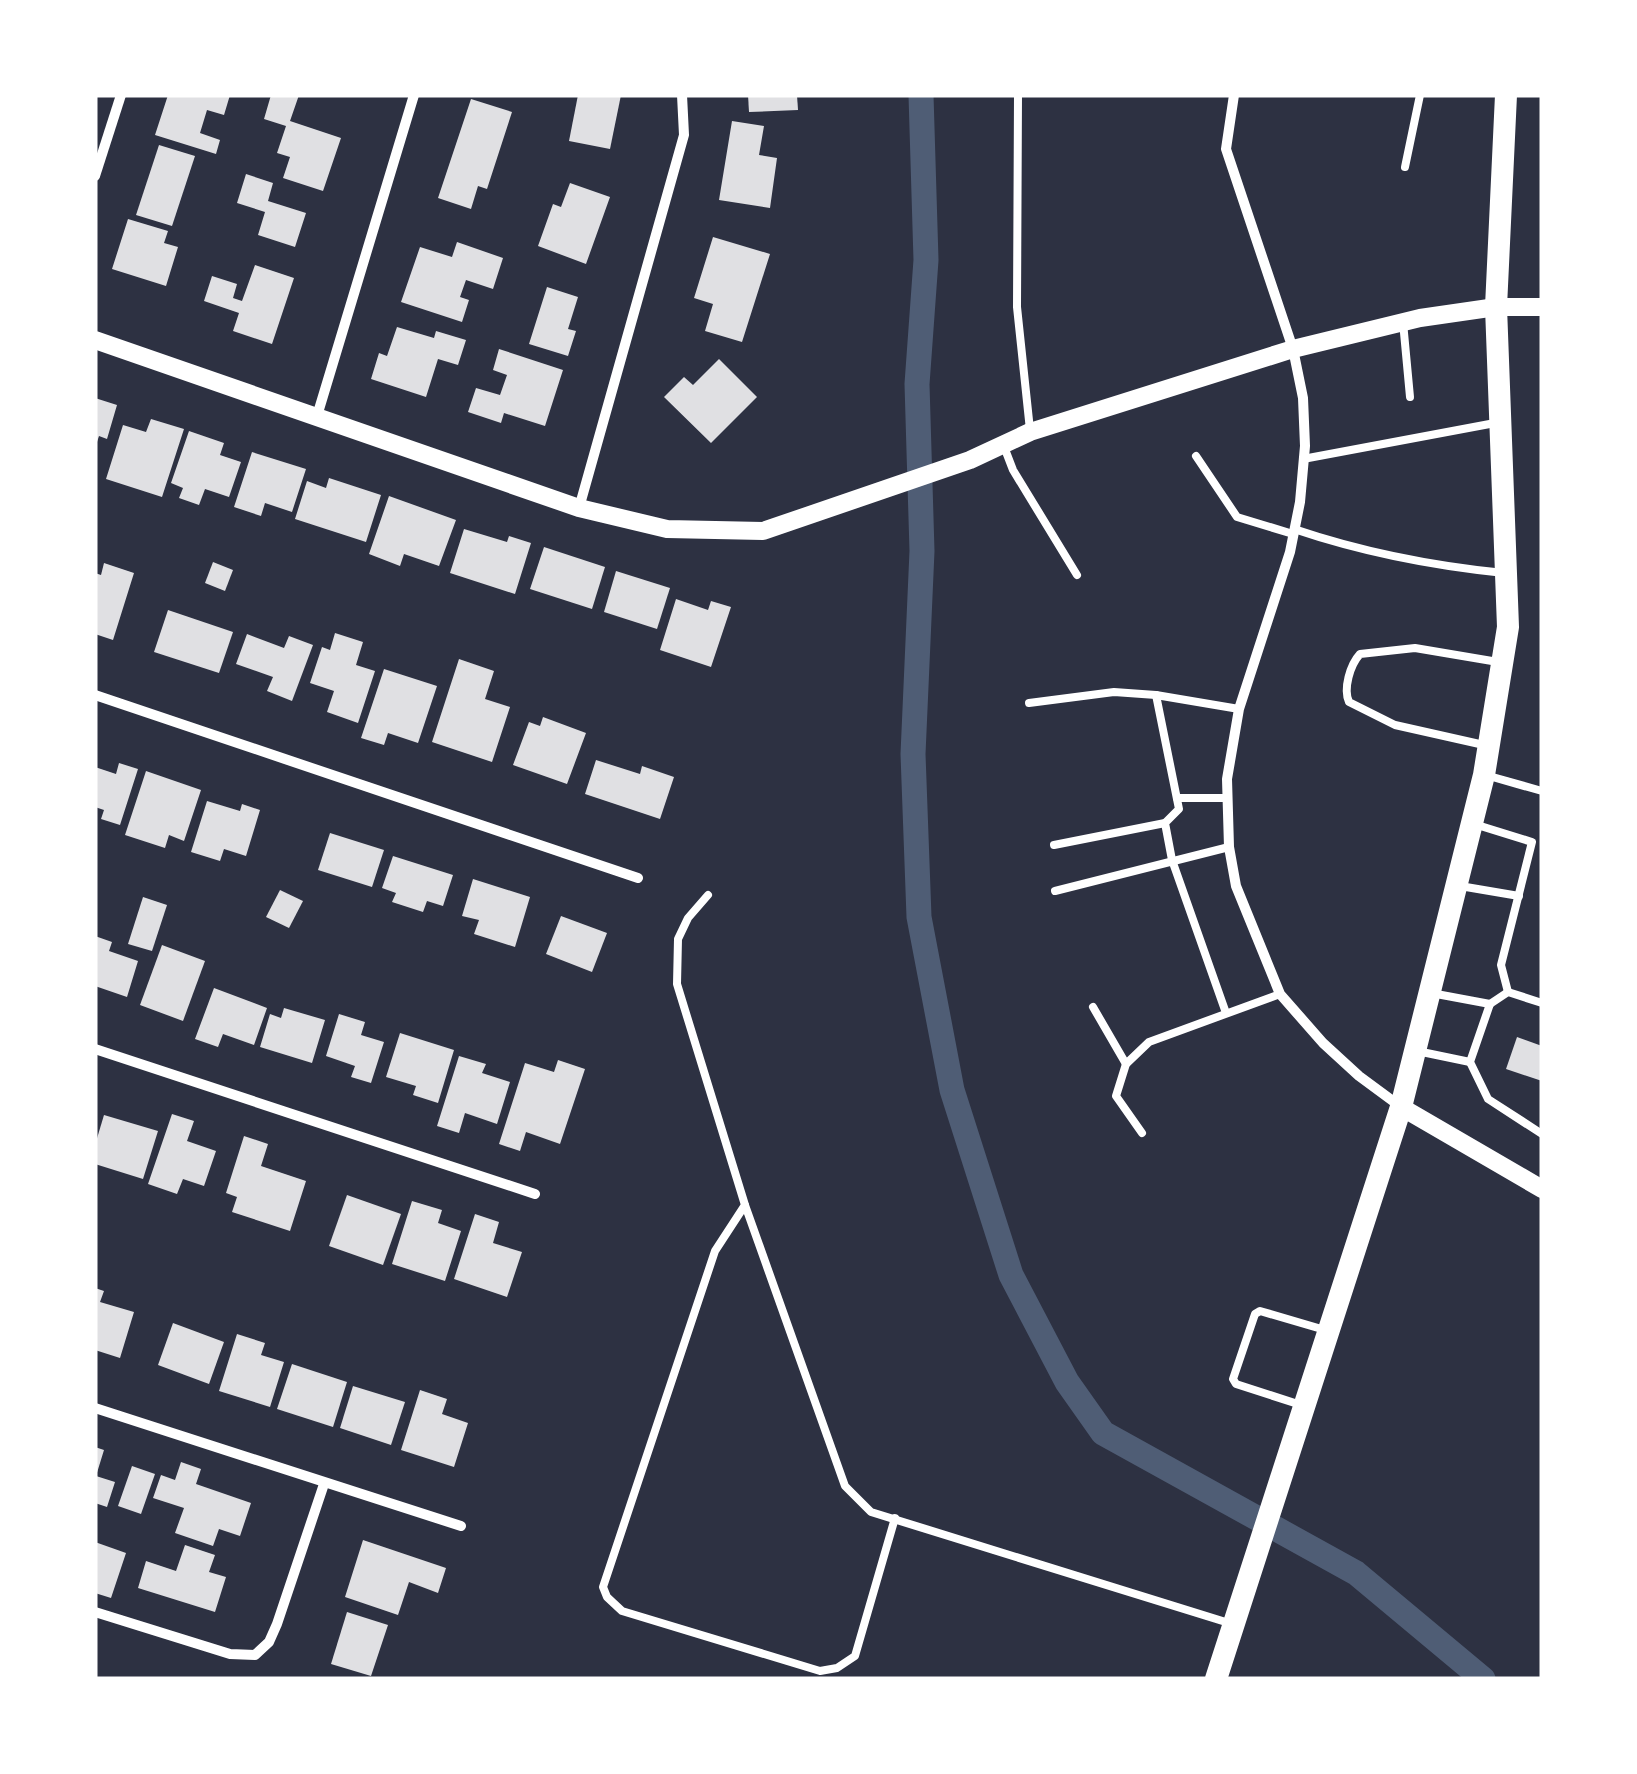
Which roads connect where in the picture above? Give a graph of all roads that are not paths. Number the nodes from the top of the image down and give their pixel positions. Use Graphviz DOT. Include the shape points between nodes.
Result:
graph roads {
  1 [pos="121,95"];
  2 [pos="414,95"];
  3 [pos="682,95"];
  4 [pos="1018,95"];
  5 [pos="1234,95"];
  6 [pos="1420,95"];
  7 [pos="1506,95"];
  8 [pos="1405,167"];
  9 [pos="95,176"];
  10 [pos="1542,307"];
  11 [pos="1496,308"];
  12 [pos="1402,322"];
  13 [pos="95,340"];
  14 [pos="1293,348"];
  15 [pos="1410,396"];
  16 [pos="317,416"];
  17 [pos="1500,422"];
  18 [pos="1412,424"];
  19 [pos="1030,432"];
  20 [pos="1413,438"];
  21 [pos="1004,444"];
  22 [pos="1196,456"];
  23 [pos="1303,460"];
  24 [pos="580,508"];
  25 [pos="1294,532"];
  26 [pos="1506,573"];
  27 [pos="1077,575"];
  28 [pos="1502,662"];
  29 [pos="1156,695"];
  30 [pos="95,696"];
  31 [pos="1029,703"];
  32 [pos="1239,708"];
  33 [pos="1489,746"];
  34 [pos="1484,775"];
  35 [pos="1542,791"];
  36 [pos="1176,798"];
  37 [pos="1228,798"];
  38 [pos="1164,823"];
  39 [pos="1473,824"];
  40 [pos="1054,845"];
  41 [pos="1229,848"];
  42 [pos="1172,860"];
  43 [pos="638,878"];
  44 [pos="1458,886"];
  45 [pos="1055,890"];
  46 [pos="708,895"];
  47 [pos="1519,896"];
  48 [pos="1508,992"];
  49 [pos="1432,993"];
  50 [pos="1280,994"];
  51 [pos="1542,1002"];
  52 [pos="1490,1004"];
  53 [pos="1093,1007"];
  54 [pos="1226,1013"];
  55 [pos="95,1050"];
  56 [pos="1417,1051"];
  57 [pos="1470,1062"];
  58 [pos="1126,1064"];
  59 [pos="1401,1107"];
  60 [pos="1142,1133"];
  61 [pos="1542,1134"];
  62 [pos="1542,1189"];
  63 [pos="534,1194"];
  64 [pos="745,1204"];
  65 [pos="1330,1331"];
  66 [pos="1305,1406"];
  67 [pos="95,1408"];
  68 [pos="324,1484"];
  69 [pos="895,1518"];
  70 [pos="461,1526"];
  71 [pos="95,1612"];
  72 [pos="1234,1624"];
  73 [pos="1216,1679"];
  1 -- 9 [label="street"];
  2 -- 16 [label="street"];
  3 -- 24 [label="street" via="684,135"];
  4 -- 19 [label="lane" via="1017,306"];
  5 -- 14 [label="street" via="1226,149"];
  6 -- 8 [label="lane"];
  7 -- 11 [label="main road"];
  10 -- 11 [label="street"];
  11 -- 12 [label="street"];
  11 -- 17 [label="main road"];
  12 -- 14 [label="street"];
  12 -- 15 [label="lane"];
  13 -- 16 [label="street"];
  14 -- 19 [label="street"];
  14 -- 23 [label="street" via="1303,398"];
  16 -- 24 [label="street"];
  17 -- 20 [label="lane"];
  17 -- 26 [label="main road"];
  18 -- 20 [label="lane"];
  19 -- 21 [label="street"];
  20 -- 23 [label="lane"];
  21 -- 24 [label="street" via="762,530 667,529"];
  21 -- 27 [label="lane"];
  22 -- 25 [label="lane" via="1237,518"];
  23 -- 25 [label="street"];
  25 -- 26 [label="lane" via="1438,567"];
  25 -- 32 [label="street"];
  26 -- 28 [label="main road"];
  28 -- 33 [label="main road"];
  28 -- 33 [label="lane" via="1415,648 1360,654 1345,693 1349,702 1395,726"];
  29 -- 31 [label="lane" via="1114,692"];
  29 -- 32 [label="lane"];
  29 -- 36 [label="lane"];
  30 -- 43 [label="street"];
  32 -- 37 [label="street"];
  33 -- 34 [label="main road"];
  34 -- 35 [label="lane"];
  34 -- 39 [label="main road"];
  36 -- 37 [label="lane"];
  36 -- 38 [label="lane" via="1179,809"];
  37 -- 41 [label="street"];
  38 -- 40 [label="lane"];
  38 -- 42 [label="lane"];
  39 -- 44 [label="main road"];
  39 -- 47 [label="lane" via="1532,842"];
  41 -- 42 [label="lane"];
  41 -- 50 [label="street" via="1236,886"];
  42 -- 45 [label="lane"];
  42 -- 54 [label="lane"];
  44 -- 47 [label="lane"];
  44 -- 49 [label="main road"];
  46 -- 64 [label="lane" via="678,939 677,984"];
  47 -- 48 [label="lane" via="1501,964"];
  48 -- 51 [label="lane"];
  48 -- 52 [label="lane"];
  49 -- 52 [label="lane"];
  49 -- 56 [label="main road"];
  50 -- 54 [label="lane"];
  50 -- 59 [label="street" via="1323,1043"];
  52 -- 57 [label="lane"];
  53 -- 58 [label="lane"];
  54 -- 58 [label="lane" via="1149,1042"];
  55 -- 63 [label="street"];
  56 -- 57 [label="lane"];
  56 -- 59 [label="main road"];
  57 -- 61 [label="lane" via="1488,1100"];
  58 -- 60 [label="lane" via="1116,1096"];
  59 -- 62 [label="street"];
  59 -- 65 [label="main road"];
  64 -- 69 [label="lane" via="845,1486 871,1512"];
  64 -- 69 [label="lane" via="715,1252 603,1588 622,1612 820,1671 838,1668 855,1656"];
  65 -- 66 [label="main road"];
  65 -- 66 [label="lane" via="1255,1314 1233,1379"];
  66 -- 72 [label="main road"];
  67 -- 68 [label="street"];
  68 -- 70 [label="street"];
  68 -- 71 [label="street" via="269,1642 256,1655 230,1654"];
  69 -- 72 [label="lane"];
  72 -- 73 [label="main road"];
}
